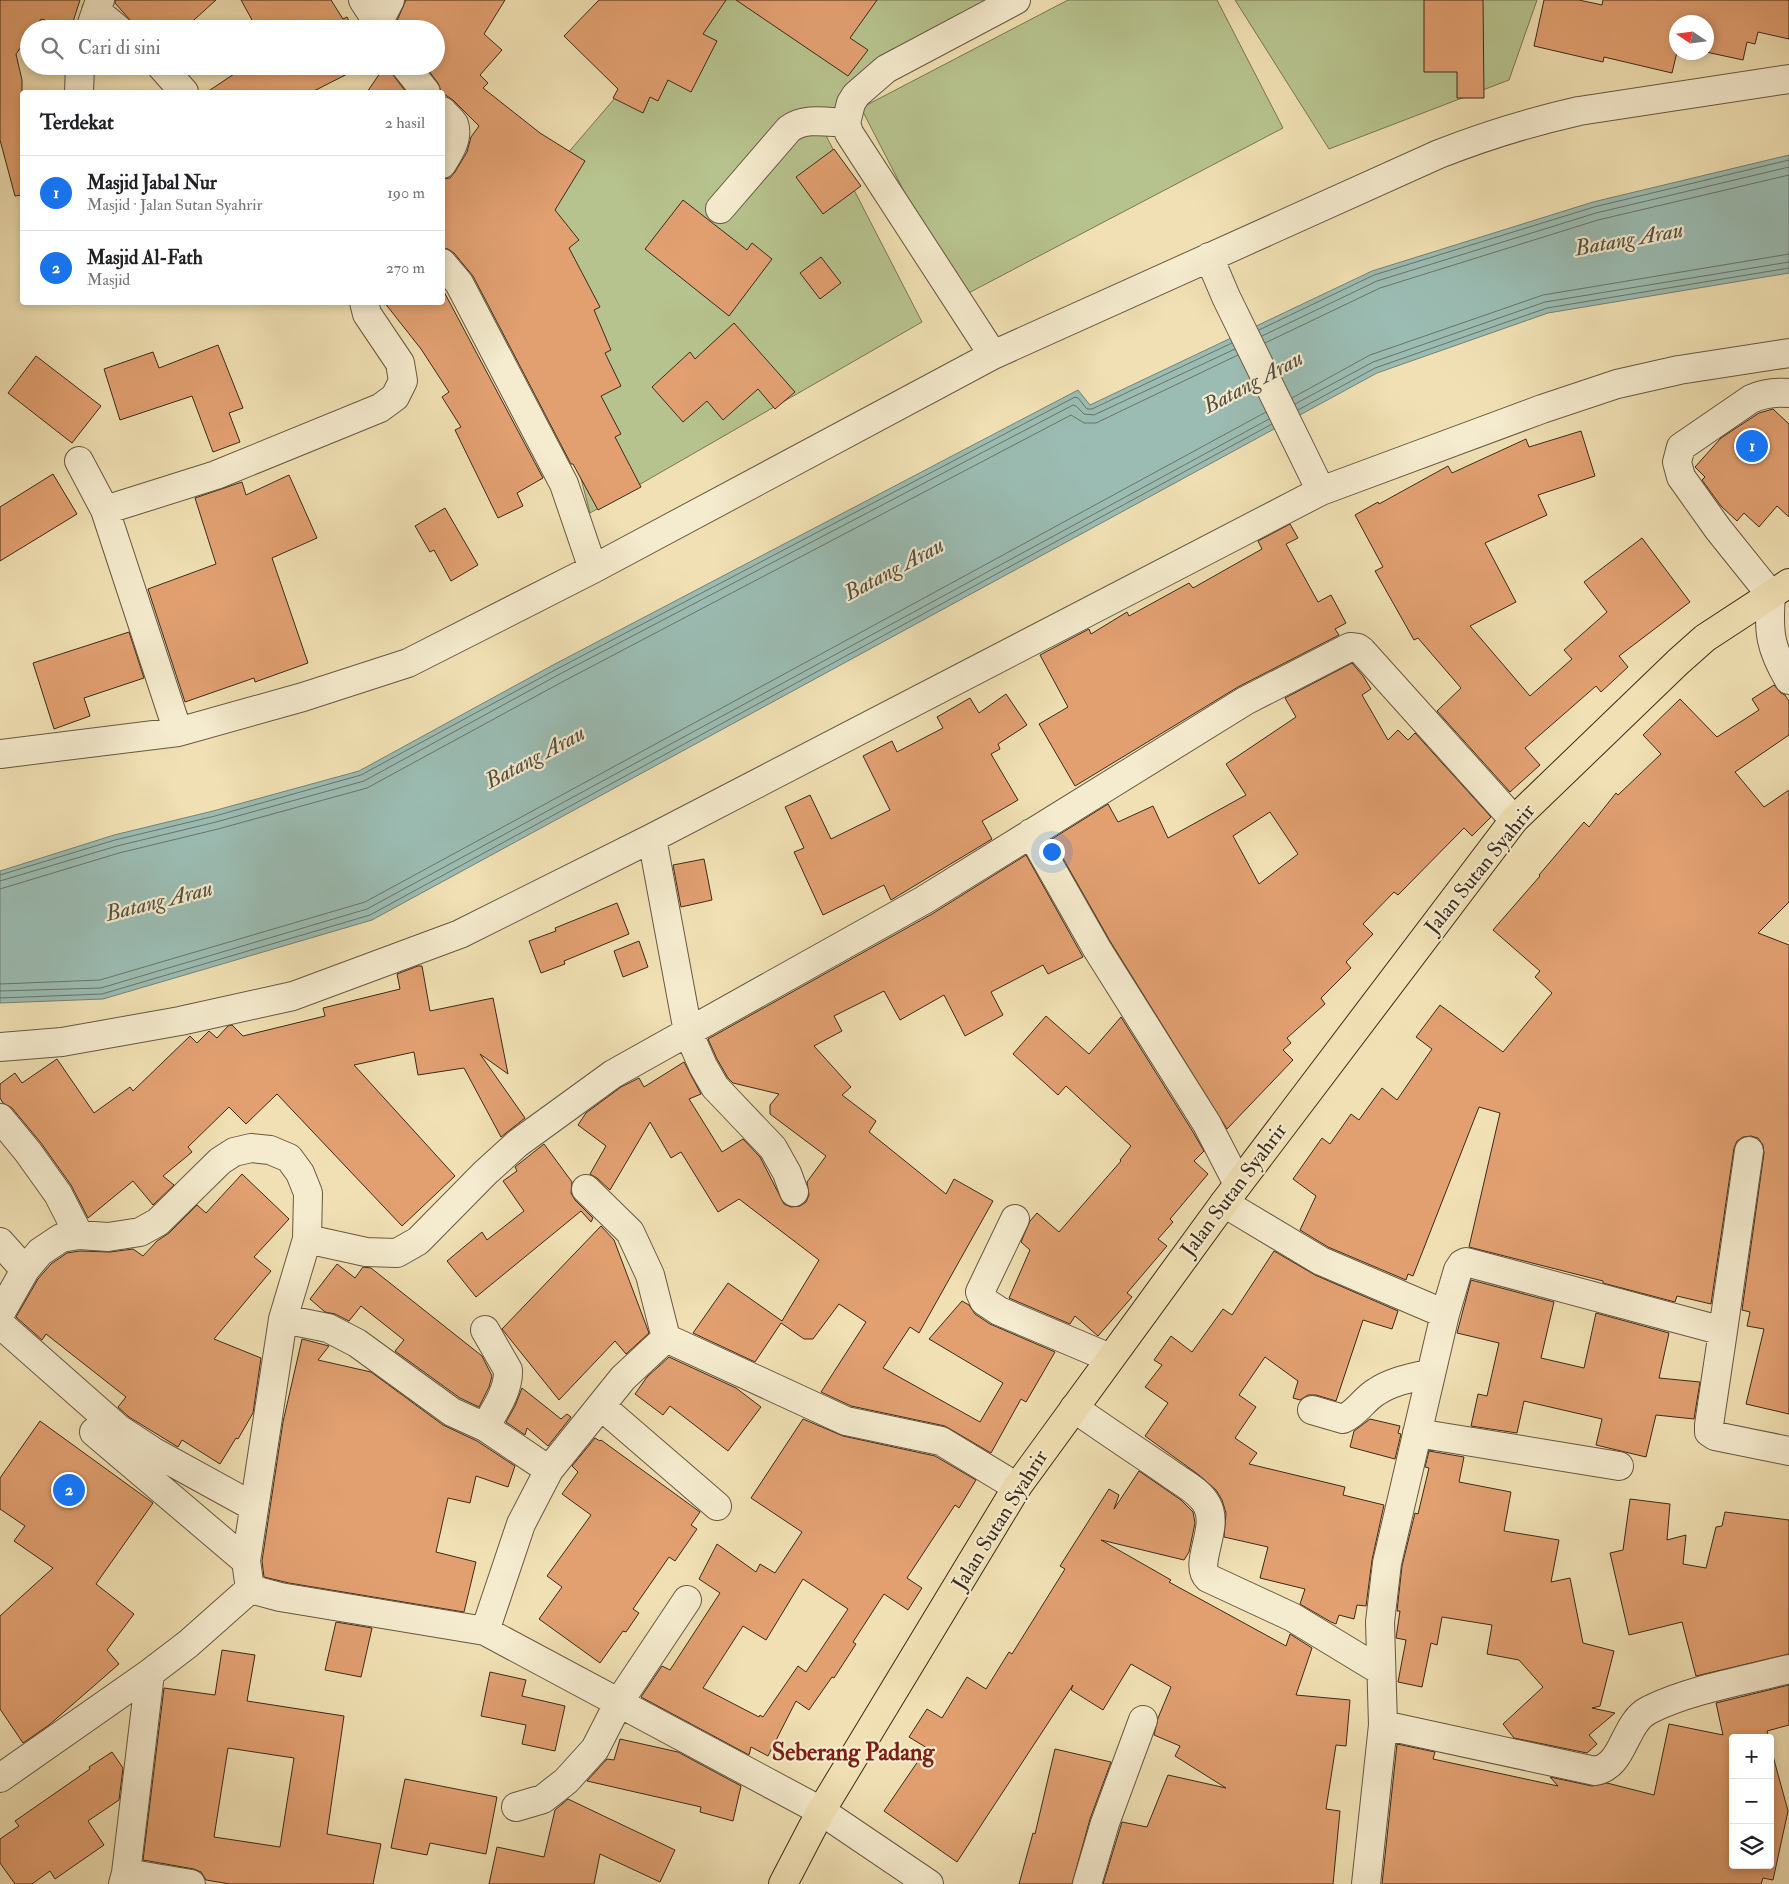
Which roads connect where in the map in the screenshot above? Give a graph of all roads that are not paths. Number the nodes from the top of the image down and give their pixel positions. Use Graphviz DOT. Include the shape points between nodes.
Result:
graph roads {
  1 [pos="363,0"];
  2 [pos="1009,2"];
  3 [pos="383,17"];
  4 [pos="80,75"];
  5 [pos="169,75"];
  6 [pos="412,75"];
  7 [pos="1789,79"];
  8 [pos="79,90"];
  9 [pos="182,90"];
  10 [pos="424,90"];
  11 [pos="445,115"];
  12 [pos="846,123"];
  13 [pos="445,159"];
  14 [pos="720,209"];
  15 [pos="1209,257"];
  16 [pos="445,267"];
  17 [pos="365,305"];
  18 [pos="1789,353"];
  19 [pos="993,355"];
  20 [pos="1789,393"];
  21 [pos="79,461"];
  22 [pos="1321,491"];
  23 [pos="105,510"];
  24 [pos="593,569"];
  25 [pos="1780,589"];
  26 [pos="1789,680"];
  27 [pos="178,732"];
  28 [pos="0,754"];
  29 [pos="1514,820"];
  30 [pos="1031,833"];
  31 [pos="652,838"];
  32 [pos="688,1032"];
  33 [pos="0,1047"];
  34 [pos="0,1118"];
  35 [pos="1750,1151"];
  36 [pos="586,1189"];
  37 [pos="794,1192"];
  38 [pos="1231,1194"];
  39 [pos="1015,1219"];
  40 [pos="79,1235"];
  41 [pos="307,1239"];
  42 [pos="0,1242"];
  43 [pos="25,1270"];
  44 [pos="0,1314"];
  45 [pos="1445,1314"];
  46 [pos="282,1319"];
  47 [pos="0,1324"];
  48 [pos="485,1330"];
  49 [pos="1723,1331"];
  50 [pos="666,1338"];
  51 [pos="1110,1358"];
  52 [pos="1431,1373"];
  53 [pos="601,1406"];
  54 [pos="1074,1408"];
  55 [pos="1312,1410"];
  56 [pos="485,1427"];
  57 [pos="94,1432"];
  58 [pos="1417,1433"];
  59 [pos="1789,1451"];
  60 [pos="1619,1466"];
  61 [pos="548,1470"];
  62 [pos="1017,1487"];
  63 [pos="717,1506"];
  64 [pos="254,1508"];
  65 [pos="246,1561"];
  66 [pos="250,1590"];
  67 [pos="687,1600"];
  68 [pos="485,1631"];
  69 [pos="1789,1669"];
  70 [pos="1381,1671"];
  71 [pos="150,1673"];
  72 [pos="619,1702"];
  73 [pos="1143,1720"];
  74 [pos="1383,1725"];
  75 [pos="0,1778"];
  76 [pos="516,1808"];
  77 [pos="821,1810"];
  78 [pos="124,1879"];
  79 [pos="191,1884"];
  80 [pos="783,1884"];
  81 [pos="929,1884"];
  82 [pos="1087,1884"];
  83 [pos="1366,1884"];
  1 -- 3 [label="street"];
  2 -- 12 [label="street" via="886,69 856,95"];
  4 -- 8 [label="street"];
  5 -- 9 [label="street"];
  6 -- 10 [label="street"];
  7 -- 15 [label="street" via="1579,111 1515,126 1439,154"];
  11 -- 13 [label="street" via="454,124 454,143"];
  12 -- 14 [label="street" via="810,121 795,124"];
  12 -- 19 [label="street" via="849,133"];
  15 -- 19 [label="street"];
  15 -- 22 [label="street"];
  16 -- 24 [label="street" via="459,283 564,484"];
  17 -- 23 [label="street" via="367,314 400,363 403,381 395,397 380,408 216,475"];
  18 -- 22 [label="street" via="1679,370 1618,384"];
  19 -- 24 [label="street"];
  20 -- 25 [label="street" via="1762,394 1751,399 1681,447 1677,462 1681,477 1718,528"];
  21 -- 23 [label="street"];
  22 -- 31 [label="street"];
  23 -- 27 [label="street"];
  24 -- 27 [label="street" via="408,663"];
  25 -- 26 [label="street" via="1769,623 1776,657"];
  25 -- 29 [label="main road, Jalan Sutan Syahrir" via="1705,638"];
  27 -- 28 [label="street"];
  29 -- 30 [label="street" via="1362,651 1350,647 1245,701"];
  29 -- 38 [label="main road, Jalan Sutan Syahrir"];
  30 -- 32 [label="street" via="924,900"];
  30 -- 38 [label="street" via="1097,949 1207,1124"];
  31 -- 32 [label="street"];
  31 -- 33 [label="street" via="460,934 293,996 62,1042"];
  32 -- 37 [label="street" via="715,1087 774,1148"];
  32 -- 41 [label="street" via="612,1074 518,1143 418,1241 397,1253 366,1252"];
  34 -- 40 [label="street" via="58,1194"];
  35 -- 49 [label="street"];
  36 -- 50 [label="street" via="630,1232 650,1275"];
  38 -- 45 [label="street" via="1321,1261"];
  38 -- 51 [label="main road, Jalan Sutan Syahrir"];
  39 -- 51 [label="street" via="980,1292 984,1301 998,1311"];
  40 -- 41 [label="street" via="108,1237 140,1232 158,1222 220,1161 234,1152 251,1148 270,1150 290,1158 300,1172 308,1193"];
  40 -- 43 [label="street" via="61,1238 40,1252"];
  41 -- 46 [label="street"];
  42 -- 43 [label="street"];
  43 -- 44 [label="street"];
  45 -- 49 [label="street" via="1458,1270 1466,1262"];
  45 -- 52 [label="street"];
  46 -- 56 [label="street" via="328,1328 357,1343 452,1412"];
  46 -- 64 [label="street"];
  47 -- 64 [label="street" via="120,1428 154,1452"];
  48 -- 56 [label="street" via="508,1370 508,1377 500,1401"];
  49 -- 59 [label="street" via="1710,1432 1715,1436"];
  50 -- 53 [label="street" via="623,1378"];
  50 -- 62 [label="street" via="846,1421 941,1441"];
  51 -- 54 [label="main road, Jalan Sutan Syahrir"];
  52 -- 55 [label="street" via="1390,1384 1374,1392 1343,1419"];
  52 -- 58 [label="street"];
  53 -- 61 [label="street"];
  53 -- 63 [label="street"];
  54 -- 62 [label="main road, Jalan Sutan Syahrir"];
  54 -- 70 [label="street" via="1181,1482 1207,1504 1211,1528 1202,1563 1208,1578 1292,1617"];
  56 -- 61 [label="street"];
  57 -- 65 [label="street"];
  58 -- 60 [label="street"];
  58 -- 70 [label="street" via="1387,1562 1380,1622"];
  61 -- 68 [label="street" via="521,1524"];
  62 -- 77 [label="main road, Jalan Sutan Syahrir"];
  64 -- 65 [label="street"];
  65 -- 66 [label="street"];
  66 -- 68 [label="street"];
  66 -- 71 [label="street"];
  67 -- 72 [label="street"];
  68 -- 72 [label="street"];
  69 -- 74 [label="street" via="1692,1694 1648,1710 1637,1719 1612,1763 1602,1770 1594,1771"];
  70 -- 74 [label="street"];
  71 -- 75 [label="street"];
  71 -- 78 [label="street"];
  72 -- 76 [label="street" via="596,1750 581,1766 543,1799"];
  72 -- 77 [label="street"];
  73 -- 82 [label="street" via="1105,1823"];
  74 -- 83 [label="street"];
  77 -- 80 [label="main road, Jalan Sutan Syahrir"];
  77 -- 81 [label="street"];
  78 -- 79 [label="street"];
}
